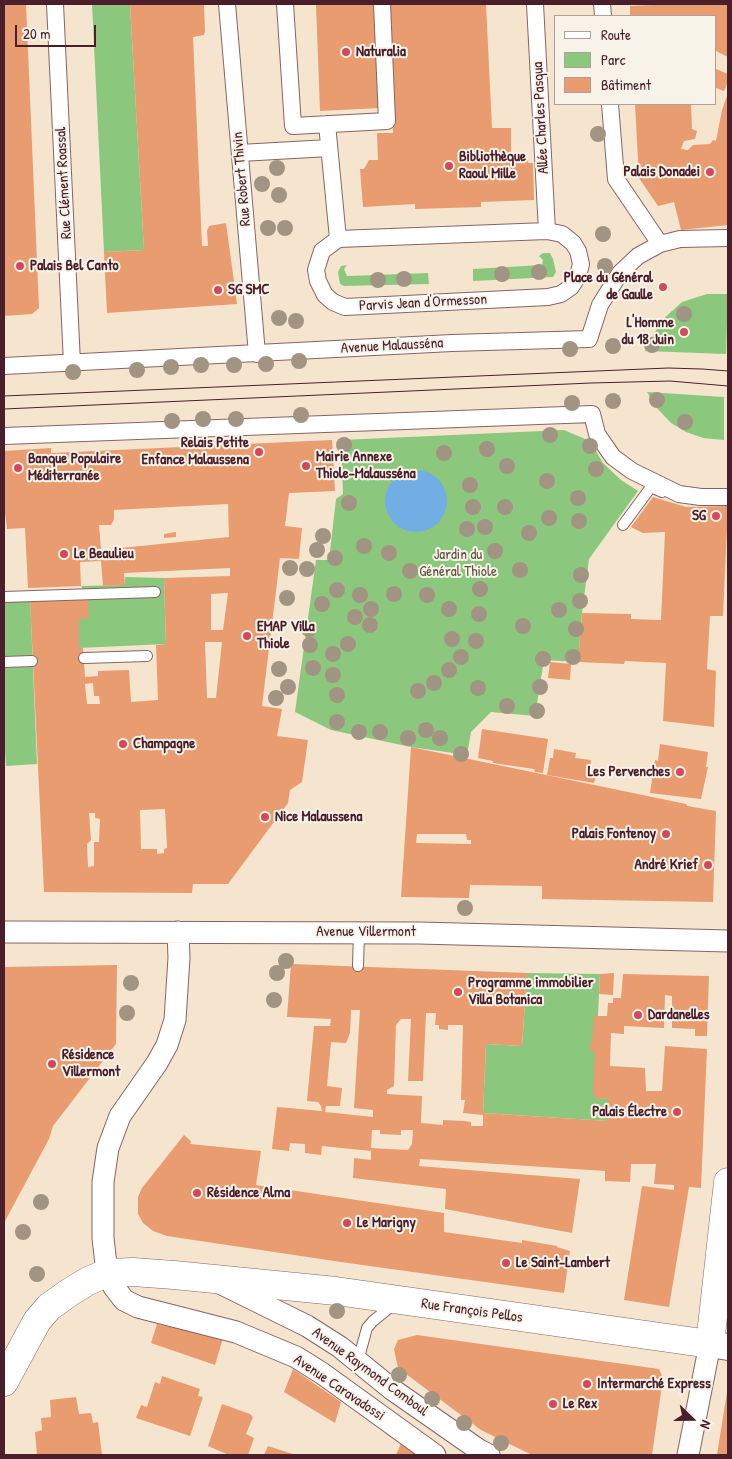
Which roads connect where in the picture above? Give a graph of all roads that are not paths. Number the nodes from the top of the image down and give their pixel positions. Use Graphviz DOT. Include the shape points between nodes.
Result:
graph roads {
  1 [pos="55,4"];
  2 [pos="228,4"];
  3 [pos="285,4"];
  4 [pos="382,4"];
  5 [pos="535,4"];
  6 [pos="610,105"];
  7 [pos="326,124"];
  8 [pos="329,148"];
  9 [pos="240,153"];
  10 [pos="547,231"];
  11 [pos="728,238"];
  12 [pos="338,239"];
  13 [pos="660,244"];
  14 [pos="257,354"];
  15 [pos="72,363"];
  16 [pos="4,366"];
  17 [pos="4,436"];
  18 [pos="728,497"];
  19 [pos="728,502"];
  20 [pos="623,525"];
  21 [pos="155,592"];
  22 [pos="4,597"];
  23 [pos="148,656"];
  24 [pos="84,658"];
  25 [pos="32,661"];
  26 [pos="4,662"];
  27 [pos="4,932"];
  28 [pos="178,932"];
  29 [pos="360,932"];
  30 [pos="728,941"];
  31 [pos="358,966"];
  32 [pos="728,1182"];
  33 [pos="107,1273"];
  34 [pos="215,1280"];
  35 [pos="398,1301"];
  36 [pos="719,1346"];
  37 [pos="358,1361"];
  38 [pos="4,1382"];
  39 [pos="435,1455"];
  40 [pos="489,1455"];
  41 [pos="688,1455"];
  1 -- 15 [label="street, Rue Clément Roassal"];
  2 -- 9 [label="street, Rue Robert Thivin"];
  3 -- 7 [label="street" via="293,126"];
  4 -- 7 [label="street" via="387,121"];
  5 -- 10 [label="street, Allée Charles Pasqua"];
  6 -- 13 [label="street" via="616,179"];
  7 -- 8 [label="street"];
  8 -- 9 [label="street"];
  8 -- 12 [label="street"];
  9 -- 14 [label="street, Rue Robert Thivin"];
  10 -- 12 [label="street, Parvis Jean d'Ormesson"];
  10 -- 12 [label="street, Parvis Jean d'Ormesson" via="562,234 573,243 580,258 578,276 561,294 345,307 325,295 316,270 322,251"];
  11 -- 13 [label="street, Avenue Malausséna" via="680,239"];
  13 -- 14 [label="street, Avenue Malausséna" via="638,256 620,273 600,305 589,339"];
  14 -- 15 [label="street, Avenue Malausséna"];
  15 -- 16 [label="street, Avenue Malausséna"];
  17 -- 18 [label="street" via="592,414 597,434 613,457 632,471 680,494"];
  19 -- 20 [label="lane" via="679,498 651,488"];
  21 -- 22 [label="lane"];
  23 -- 24 [label="lane"];
  25 -- 26 [label="lane"];
  27 -- 28 [label="street, Avenue Villermont"];
  28 -- 29 [label="street, Avenue Villermont"];
  28 -- 33 [label="street" via="175,1020 167,1045 120,1116 108,1148 103,1182"];
  29 -- 30 [label="street, Avenue Villermont"];
  29 -- 31 [label="lane"];
  32 -- 36 [label="main road"];
  33 -- 34 [label="main road, Avenue Raymond Comboul" via="133,1272"];
  33 -- 38 [label="main road, Avenue Raymond Comboul" via="76,1288 49,1308 37,1322"];
  33 -- 39 [label="street, Avenue Caravadossi" via="124,1300 138,1307 236,1332 296,1357"];
  34 -- 35 [label="main road, Rue François Pellos" via="336,1291"];
  34 -- 37 [label="street, Avenue Raymond Comboul" via="307,1326"];
  35 -- 36 [label="main road, Rue François Pellos"];
  35 -- 37 [label="lane" via="367,1328"];
  36 -- 41 [label="street"];
  37 -- 40 [label="street, Avenue Raymond Comboul" via="393,1390"];
}
